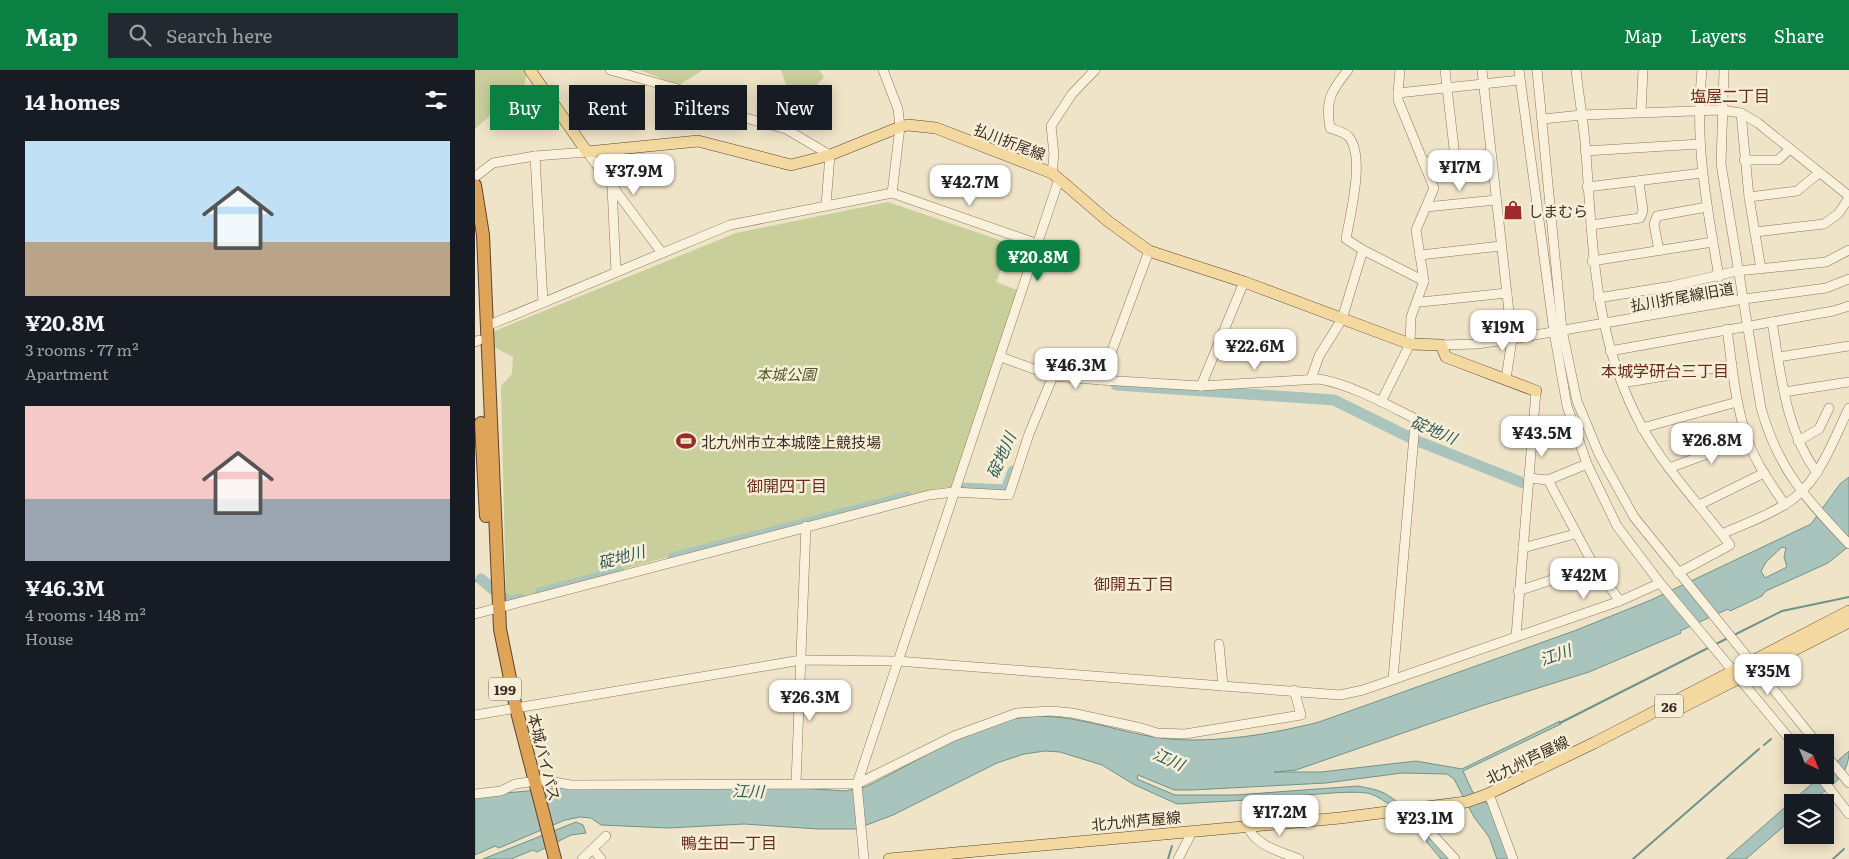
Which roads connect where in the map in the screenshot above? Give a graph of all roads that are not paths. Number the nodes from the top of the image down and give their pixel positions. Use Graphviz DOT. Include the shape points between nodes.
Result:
graph roads {
  1 [pos="530,70"];
  2 [pos="611,70"];
  3 [pos="883,70"];
  4 [pos="1095,70"];
  5 [pos="1348,70"];
  6 [pos="1400,70"];
  7 [pos="1445,70"];
  8 [pos="1482,70"];
  9 [pos="1519,70"];
  10 [pos="1537,70"];
  11 [pos="1576,70"];
  12 [pos="1643,70"];
  13 [pos="1702,70"];
  14 [pos="1724,70"];
  15 [pos="1520,80"];
  16 [pos="1483,85"];
  17 [pos="1447,88"];
  18 [pos="1398,93"];
  19 [pos="1700,110"];
  20 [pos="1721,110"];
  21 [pos="1641,112"];
  22 [pos="1581,114"];
  23 [pos="1741,114"];
  24 [pos="1543,119"];
  25 [pos="899,127"];
  26 [pos="1700,144"];
  27 [pos="1790,149"];
  28 [pos="1585,151"];
  29 [pos="587,152"];
  30 [pos="1491,154"];
  31 [pos="830,155"];
  32 [pos="535,156"];
  33 [pos="1455,157"];
  34 [pos="1744,160"];
  35 [pos="1423,162"];
  36 [pos="1702,173"];
  37 [pos="1819,173"];
  38 [pos="1055,176"];
  39 [pos="475,178"];
  40 [pos="1639,182"];
  41 [pos="475,184"];
  42 [pos="611,185"];
  43 [pos="1587,187"];
  44 [pos="892,193"];
  45 [pos="1749,197"];
  46 [pos="1849,197"];
  47 [pos="1496,200"];
  48 [pos="825,205"];
  49 [pos="1427,207"];
  50 [pos="1707,207"];
  51 [pos="1591,225"];
  52 [pos="1755,232"];
  53 [pos="475,240"];
  54 [pos="1713,242"];
  55 [pos="1038,244"];
  56 [pos="1501,246"];
  57 [pos="1363,250"];
  58 [pos="1849,250"];
  59 [pos="1149,251"];
  60 [pos="1659,251"];
  61 [pos="662,253"];
  62 [pos="1420,256"];
  63 [pos="1592,261"];
  64 [pos="1761,269"];
  65 [pos="1737,271"];
  66 [pos="617,272"];
  67 [pos="1719,277"];
  68 [pos="1849,279"];
  69 [pos="1425,281"];
  70 [pos="1244,282"];
  71 [pos="1507,293"];
  72 [pos="1598,298"];
  73 [pos="1744,299"];
  74 [pos="1417,301"];
  75 [pos="543,302"];
  76 [pos="1849,306"];
  77 [pos="1342,319"];
  78 [pos="1772,322"];
  79 [pos="1603,324"];
  80 [pos="1748,325"];
  81 [pos="487,326"];
  82 [pos="1727,329"];
  83 [pos="1558,331"];
  84 [pos="1512,339"];
  85 [pos="477,341"];
  86 [pos="1409,344"];
  87 [pos="1441,345"];
  88 [pos="1849,346"];
  89 [pos="1610,351"];
  90 [pos="1001,357"];
  91 [pos="1778,357"];
  92 [pos="1732,365"];
  93 [pos="1053,376"];
  94 [pos="1311,379"];
  95 [pos="1506,379"];
  96 [pos="1101,380"];
  97 [pos="1849,382"];
  98 [pos="1622,384"];
  99 [pos="1201,386"];
  100 [pos="1536,391"];
  101 [pos="1784,392"];
  102 [pos="1381,402"];
  103 [pos="1737,402"];
  104 [pos="1829,408"];
  105 [pos="1849,408"];
  106 [pos="1642,428"];
  107 [pos="1747,439"];
  108 [pos="1798,441"];
  109 [pos="1587,464"];
  110 [pos="1669,468"];
  111 [pos="479,472"];
  112 [pos="1763,473"];
  113 [pos="1817,473"];
  114 [pos="1529,478"];
  115 [pos="1548,480"];
  116 [pos="953,492"];
  117 [pos="1802,492"];
  118 [pos="1699,505"];
  119 [pos="1785,505"];
  120 [pos="806,526"];
  121 [pos="1575,534"];
  122 [pos="1722,534"];
  123 [pos="1849,544"];
  124 [pos="1523,548"];
  125 [pos="1594,566"];
  126 [pos="1681,576"];
  127 [pos="494,585"];
  128 [pos="1662,585"];
  129 [pos="1518,591"];
  130 [pos="1620,600"];
  131 [pos="496,610"];
  132 [pos="1849,611"];
  133 [pos="475,614"];
  134 [pos="1849,622"];
  135 [pos="1516,636"];
  136 [pos="1219,644"];
  137 [pos="801,660"];
  138 [pos="897,660"];
  139 [pos="1755,667"];
  140 [pos="1737,676"];
  141 [pos="1393,679"];
  142 [pos="1223,686"];
  143 [pos="1294,690"];
  144 [pos="512,708"];
  145 [pos="475,716"];
  146 [pos="1785,734"];
  147 [pos="1809,734"];
  148 [pos="1834,764"];
  149 [pos="528,782"];
  150 [pos="1849,783"];
  151 [pos="795,784"];
  152 [pos="857,784"];
  153 [pos="1826,784"];
  154 [pos="475,794"];
  155 [pos="1489,797"];
  156 [pos="1415,814"];
  157 [pos="1849,814"];
  158 [pos="1248,828"];
  159 [pos="606,836"];
  160 [pos="1190,836"];
  161 [pos="593,849"];
  162 [pos="549,854"];
  163 [pos="912,858"];
  164 [pos="582,859"];
  165 [pos="601,859"];
  166 [pos="864,859"];
  167 [pos="889,859"];
  168 [pos="960,859"];
  169 [pos="1179,859"];
  170 [pos="1299,859"];
  171 [pos="1455,859"];
  172 [pos="1513,859"];
  1 -- 29 [label="main road"];
  2 -- 31 [label="street" via="679,89 720,111 787,129"];
  3 -- 25 [label="street" via="898,109"];
  4 -- 38 [label="street" via="1072,94 1051,126"];
  5 -- 57 [label="street" via="1332,91 1327,110 1330,128 1347,135 1354,147 1355,188 1346,239"];
  6 -- 18 [label="street"];
  7 -- 17 [label="street"];
  8 -- 16 [label="street"];
  9 -- 15 [label="street"];
  10 -- 24 [label="street"];
  11 -- 22 [label="street"];
  12 -- 21 [label="street"];
  13 -- 19 [label="street"];
  14 -- 20 [label="street"];
  15 -- 16 [label="street"];
  15 -- 83 [label="street"];
  16 -- 17 [label="street"];
  16 -- 30 [label="street"];
  17 -- 18 [label="street"];
  17 -- 33 [label="street"];
  18 -- 35 [label="street"];
  19 -- 20 [label="street"];
  19 -- 21 [label="street"];
  19 -- 26 [label="street"];
  20 -- 23 [label="street"];
  20 -- 65 [label="street" via="1721,164"];
  21 -- 22 [label="street"];
  22 -- 24 [label="street"];
  22 -- 28 [label="street"];
  23 -- 27 [label="street" via="1758,123"];
  23 -- 34 [label="street"];
  24 -- 83 [label="street"];
  25 -- 31 [label="main road, 払川折尾線"];
  25 -- 38 [label="main road, 払川折尾線" via="936,128"];
  25 -- 44 [label="street"];
  26 -- 28 [label="street"];
  26 -- 36 [label="street"];
  27 -- 34 [label="street" via="1778,160"];
  27 -- 37 [label="street"];
  28 -- 43 [label="street"];
  29 -- 31 [label="main road, 払川折尾線" via="698,140 791,165"];
  29 -- 32 [label="street"];
  29 -- 42 [label="street"];
  30 -- 33 [label="street"];
  30 -- 47 [label="street"];
  31 -- 48 [label="street"];
  32 -- 39 [label="street" via="493,163"];
  32 -- 75 [label="street"];
  33 -- 35 [label="street"];
  34 -- 45 [label="street"];
  35 -- 49 [label="street" via="1434,188"];
  36 -- 40 [label="street"];
  36 -- 50 [label="street"];
  37 -- 45 [label="street" via="1797,191"];
  37 -- 46 [label="street"];
  38 -- 55 [label="street"];
  38 -- 59 [label="main road, 払川折尾線"];
  40 -- 43 [label="street"];
  40 -- 51 [label="street" via="1643,211 1640,218"];
  41 -- 81 [label="highway, 本城バイパス / 199" via="483,235"];
  42 -- 61 [label="street"];
  42 -- 66 [label="street"];
  43 -- 51 [label="street"];
  44 -- 48 [label="street"];
  44 -- 55 [label="street"];
  45 -- 52 [label="street"];
  46 -- 52 [label="street" via="1838,214 1824,224"];
  47 -- 49 [label="street"];
  47 -- 56 [label="street"];
  48 -- 61 [label="street" via="729,225"];
  49 -- 62 [label="street" via="1416,230"];
  50 -- 54 [label="street"];
  50 -- 60 [label="street" via="1657,216 1654,224"];
  51 -- 63 [label="street"];
  52 -- 64 [label="street"];
  53 -- 85 [label="highway, 本城バイパス / 199"];
  54 -- 60 [label="street"];
  54 -- 67 [label="street"];
  55 -- 90 [label="street"];
  56 -- 62 [label="street"];
  56 -- 71 [label="street"];
  57 -- 69 [label="street"];
  57 -- 77 [label="street"];
  58 -- 64 [label="street" via="1826,262"];
  59 -- 70 [label="main road, 払川折尾線"];
  59 -- 96 [label="street"];
  60 -- 63 [label="street"];
  61 -- 66 [label="street"];
  62 -- 69 [label="street"];
  63 -- 72 [label="street"];
  64 -- 65 [label="street"];
  65 -- 67 [label="street"];
  65 -- 73 [label="street"];
  66 -- 75 [label="street"];
  67 -- 72 [label="street"];
  68 -- 73 [label="street" via="1826,288"];
  69 -- 74 [label="street"];
  70 -- 77 [label="main road, 払川折尾線"];
  70 -- 99 [label="street"];
  71 -- 74 [label="street"];
  71 -- 84 [label="street"];
  72 -- 79 [label="street"];
  73 -- 79 [label="street, 払川折尾線旧道"];
  73 -- 80 [label="street, 払川折尾線旧道"];
  74 -- 86 [label="street" via="1411,318"];
  75 -- 81 [label="street"];
  76 -- 78 [label="street"];
  77 -- 86 [label="main road, 払川折尾線"];
  77 -- 94 [label="street" via="1319,356"];
  78 -- 80 [label="street"];
  78 -- 91 [label="street"];
  79 -- 83 [label="street, 払川折尾線旧道"];
  79 -- 89 [label="street"];
  80 -- 82 [label="street"];
  80 -- 117 [label="street, 払川折尾線旧道" via="1761,408 1769,435 1779,458"];
  81 -- 127 [label="highway, 本城バイパス / 199"];
  82 -- 89 [label="street"];
  82 -- 92 [label="street"];
  83 -- 84 [label="street, 払川折尾線旧道"];
  83 -- 109 [label="street" via="1567,406"];
  83 -- 126 [label="street" via="1577,401 1599,454 1635,517"];
  84 -- 87 [label="street, 払川折尾線旧道"];
  84 -- 95 [label="street"];
  85 -- 111 [label="highway, 本城バイパス / 199"];
  86 -- 87 [label="main road, 払川折尾線"];
  86 -- 102 [label="street"];
  87 -- 95 [label="main road" via="1446,357"];
  88 -- 91 [label="street"];
  89 -- 98 [label="street"];
  90 -- 93 [label="street"];
  90 -- 116 [label="street"];
  91 -- 101 [label="street"];
  92 -- 98 [label="street"];
  92 -- 103 [label="street"];
  93 -- 96 [label="street"];
  93 -- 116 [label="street" via="1009,495"];
  94 -- 99 [label="street"];
  94 -- 102 [label="street" via="1331,382"];
  95 -- 100 [label="main road"];
  96 -- 99 [label="street"];
  97 -- 101 [label="street"];
  98 -- 106 [label="street"];
  100 -- 114 [label="street"];
  101 -- 108 [label="street"];
  102 -- 141 [label="street" via="1414,418 1415,424"];
  103 -- 106 [label="street"];
  103 -- 107 [label="street"];
  104 -- 108 [label="street" via="1819,429"];
  105 -- 113 [label="street"];
  106 -- 110 [label="street"];
  107 -- 110 [label="street"];
  107 -- 112 [label="street"];
  108 -- 113 [label="street"];
  109 -- 115 [label="street"];
  109 -- 128 [label="street" via="1617,526"];
  110 -- 118 [label="street"];
  111 -- 127 [label="highway, 本城バイパス / 199"];
  112 -- 118 [label="street"];
  112 -- 119 [label="street"];
  113 -- 117 [label="street"];
  114 -- 115 [label="street"];
  114 -- 124 [label="street"];
  115 -- 121 [label="street"];
  116 -- 120 [label="street" via="911,499"];
  116 -- 138 [label="street"];
  117 -- 119 [label="street"];
  117 -- 123 [label="street, 払川折尾線旧道"];
  118 -- 122 [label="street"];
  119 -- 122 [label="street"];
  120 -- 131 [label="street"];
  120 -- 137 [label="street"];
  121 -- 124 [label="street"];
  121 -- 125 [label="street"];
  122 -- 126 [label="street" via="1730,546"];
  124 -- 129 [label="street"];
  125 -- 129 [label="street"];
  125 -- 130 [label="street"];
  126 -- 139 [label="street"];
  127 -- 131 [label="highway, 本城バイパス / 199"];
  128 -- 130 [label="street"];
  128 -- 140 [label="street"];
  129 -- 135 [label="street"];
  130 -- 135 [label="street"];
  131 -- 133 [label="street"];
  131 -- 144 [label="highway, 本城バイパス / 199"];
  132 -- 139 [label="main road, 北九州芦屋線 / 26"];
  134 -- 139 [label="main road, 北九州芦屋線 / 26"];
  135 -- 141 [label="street"];
  136 -- 142 [label="street"];
  137 -- 138 [label="street"];
  137 -- 144 [label="street"];
  137 -- 151 [label="street"];
  138 -- 142 [label="street"];
  138 -- 152 [label="street"];
  139 -- 140 [label="main road, 北九州芦屋線 / 26"];
  139 -- 147 [label="street"];
  140 -- 146 [label="street"];
  140 -- 155 [label="main road, 北九州芦屋線 / 26"];
  141 -- 143 [label="street" via="1340,695"];
  142 -- 143 [label="street"];
  143 -- 152 [label="street" via="1301,716 1185,734 1157,734 1051,710 1017,713 954,736"];
  144 -- 145 [label="street"];
  144 -- 149 [label="highway, 本城バイパス / 199"];
  148 -- 150 [label="street"];
  149 -- 151 [label="street" via="549,780 571,785"];
  149 -- 154 [label="street" via="501,791"];
  149 -- 162 [label="highway, 本城バイパス / 199"];
  151 -- 152 [label="street"];
  152 -- 166 [label="street"];
  153 -- 157 [label="street"];
  155 -- 156 [label="main road, 北九州芦屋線 / 26" via="1467,805"];
  155 -- 172 [label="street"];
  156 -- 158 [label="main road, 北九州芦屋線 / 26"];
  156 -- 171 [label="street"];
  158 -- 160 [label="main road, 北九州芦屋線 / 26"];
  158 -- 163 [label="main road, 北九州芦屋線 / 26"];
  158 -- 170 [label="street" via="1256,840"];
  159 -- 161 [label="street"];
  160 -- 168 [label="main road, 北九州芦屋線 / 26"];
  160 -- 169 [label="street"];
  161 -- 164 [label="street"];
  161 -- 165 [label="street"];
  163 -- 167 [label="main road, 北九州芦屋線 / 26"];
}
